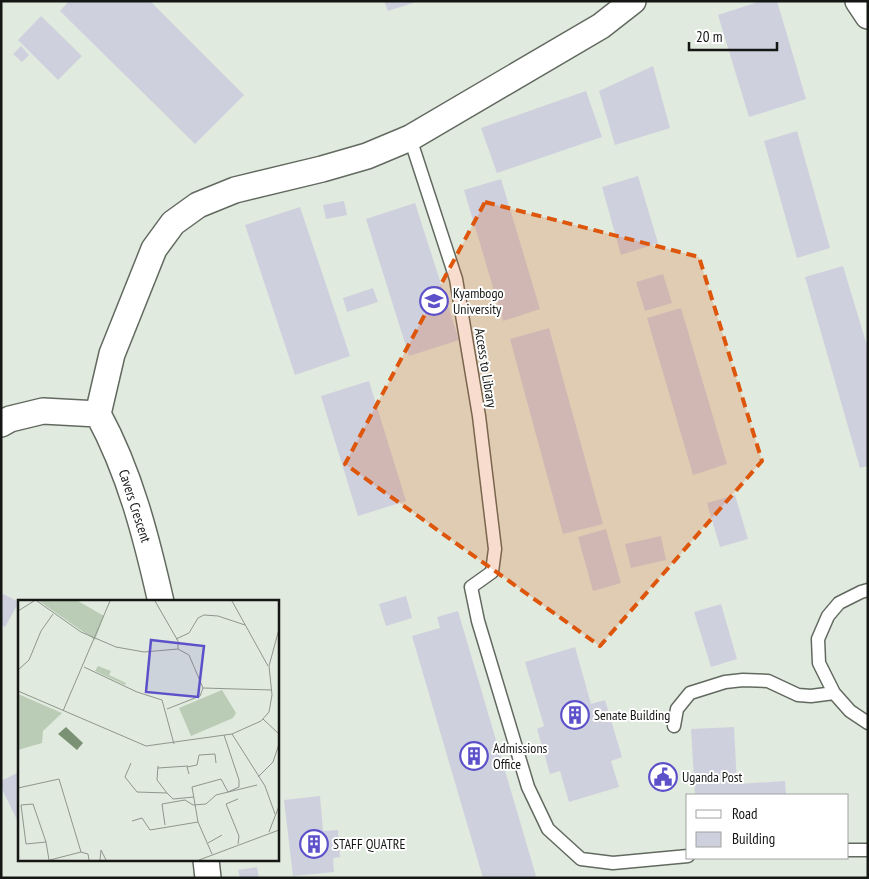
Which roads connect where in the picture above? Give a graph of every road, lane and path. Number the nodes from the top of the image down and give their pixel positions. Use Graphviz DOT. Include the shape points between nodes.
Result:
graph roads {
  1 [pos="633,1"];
  2 [pos="858,1"];
  3 [pos="868,16"];
  4 [pos="410,138"];
  5 [pos="98,414"];
  6 [pos="1,424"];
  7 [pos="868,590"];
  8 [pos="161,600"];
  9 [pos="834,694"];
  10 [pos="868,723"];
  11 [pos="674,726"];
  12 [pos="849,850"];
  13 [pos="868,850"];
  14 [pos="686,856"];
  15 [pos="206,862"];
  16 [pos="208,878"];
  1 -- 4 [label="street" via="601,26"];
  2 -- 3 [label="street"];
  4 -- 5 [label="street" via="367,156 235,190 198,205 173,223 154,249 112,354"];
  4 -- 14 [label="lane, Access to Library" via="456,279 479,416 495,549 492,572 471,587 478,621 528,787 548,829 581,859 614,863"];
  5 -- 6 [label="street" via="43,411"];
  5 -- 8 [label="street, Cavers Crescent" via="133,493"];
  7 -- 9 [label="lane" via="840,603 828,616 818,639 819,663"];
  9 -- 10 [label="lane" via="850,711"];
  9 -- 11 [label="lane" via="798,695 768,681 725,682 690,693 677,709"];
  12 -- 13 [label="lane"];
  15 -- 16 [label="street"];
}
